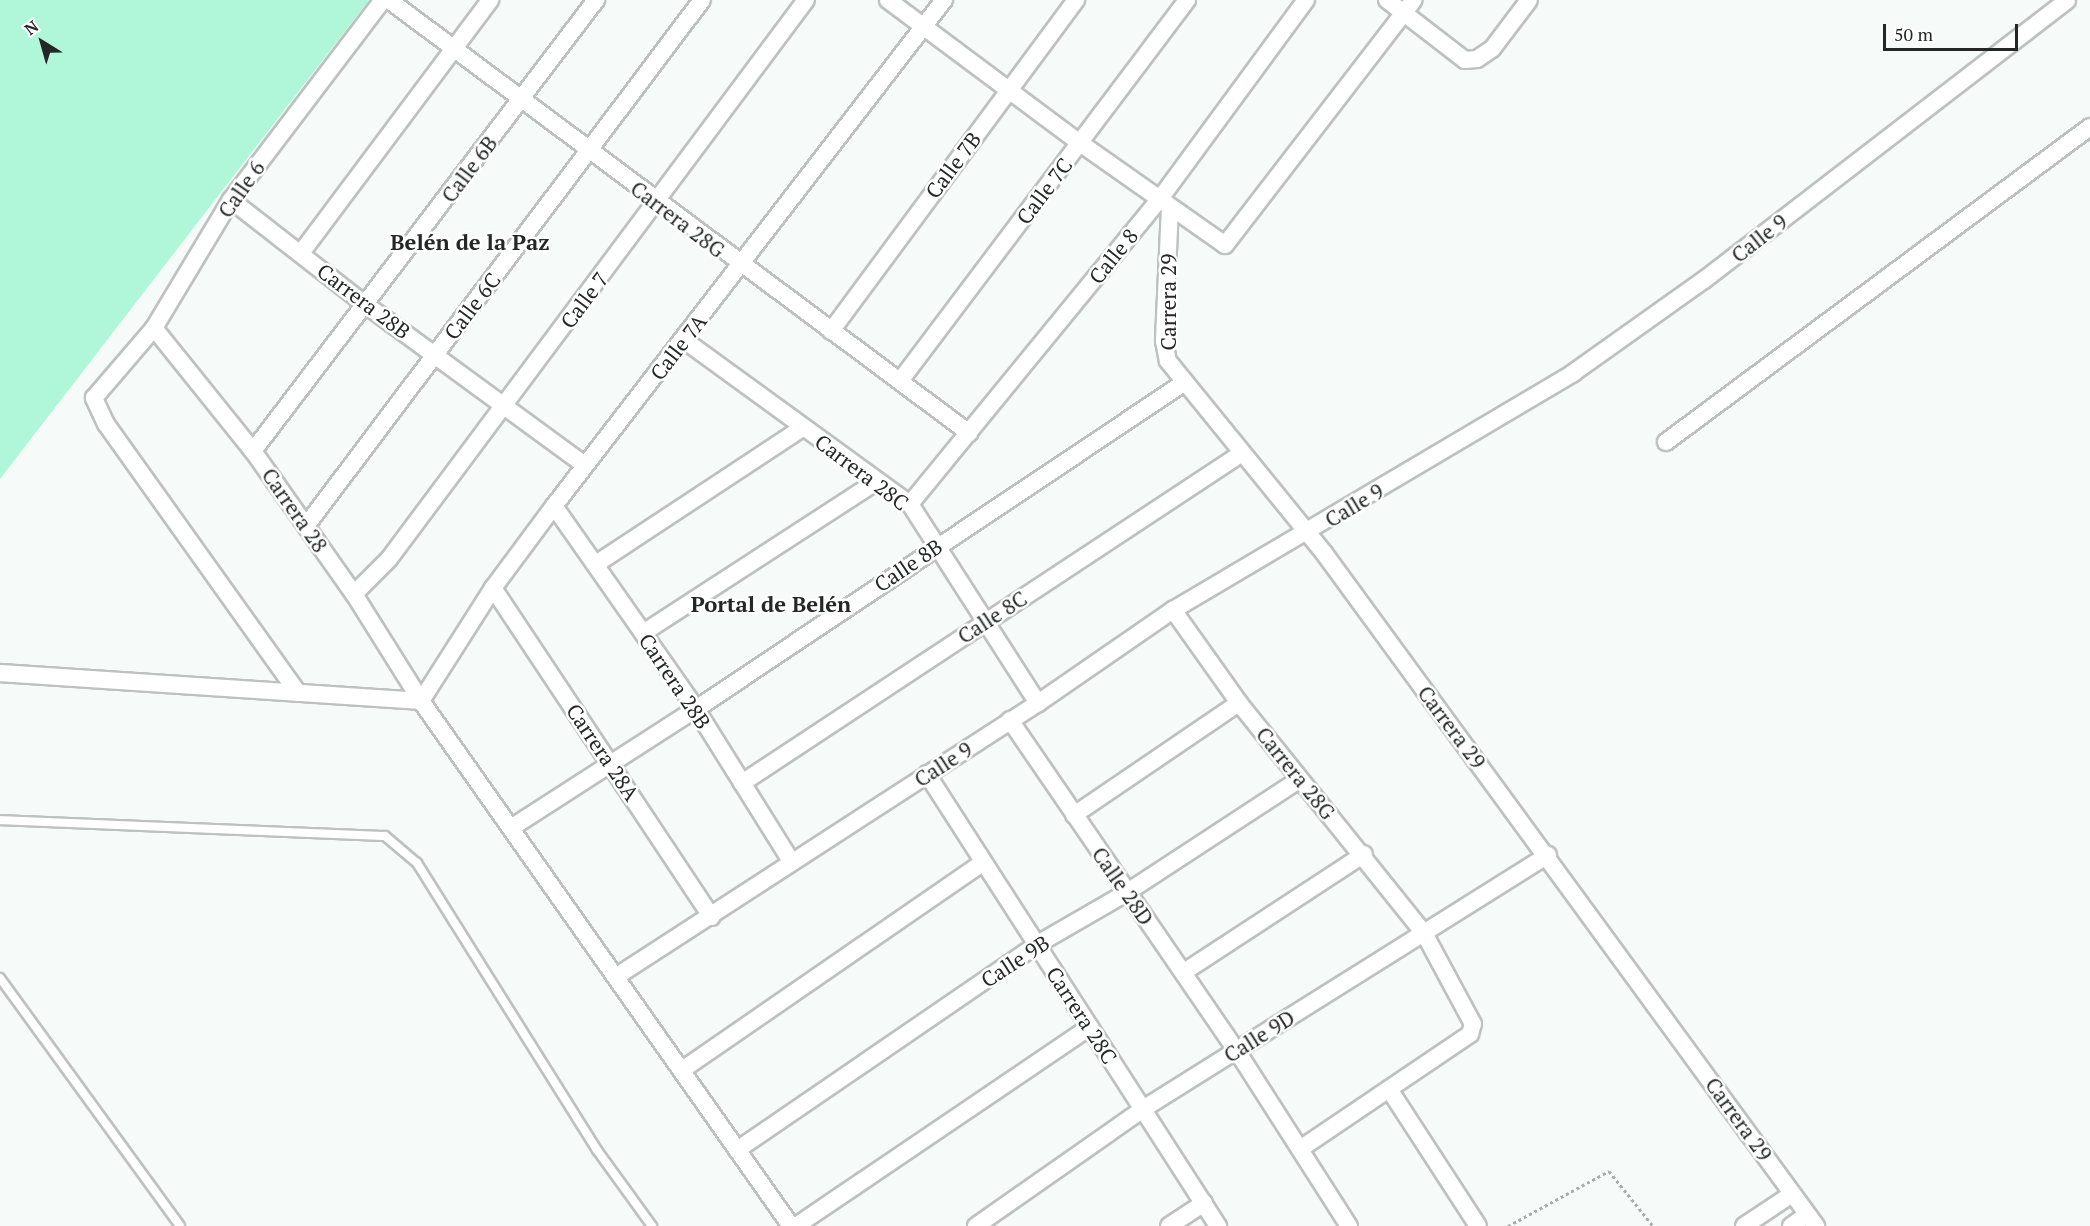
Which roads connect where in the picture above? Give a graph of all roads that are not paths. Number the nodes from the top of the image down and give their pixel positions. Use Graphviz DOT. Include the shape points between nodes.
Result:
graph roads {
  1 [pos="383,0"];
  2 [pos="389,0"];
  3 [pos="490,0"];
  4 [pos="596,0"];
  5 [pos="702,0"];
  6 [pos="806,0"];
  7 [pos="888,0"];
  8 [pos="945,0"];
  9 [pos="1076,0"];
  10 [pos="1187,0"];
  11 [pos="1306,0"];
  12 [pos="1387,0"];
  13 [pos="1529,0"];
  14 [pos="2067,0"];
  15 [pos="1409,7"];
  16 [pos="925,25"];
  17 [pos="453,49"];
  18 [pos="1010,88"];
  19 [pos="522,100"];
  20 [pos="2090,127"];
  21 [pos="1080,143"];
  22 [pos="587,152"];
  23 [pos="231,200"];
  24 [pos="657,202"];
  25 [pos="1164,204"];
  26 [pos="301,253"];
  27 [pos="739,265"];
  28 [pos="366,305"];
  29 [pos="154,328"];
  30 [pos="831,331"];
  31 [pos="684,340"];
  32 [pos="435,355"];
  33 [pos="900,381"];
  34 [pos="1185,382"];
  35 [pos="503,407"];
  36 [pos="802,428"];
  37 [pos="969,433"];
  38 [pos="1666,442"];
  39 [pos="253,451"];
  40 [pos="1242,453"];
  41 [pos="585,465"];
  42 [pos="877,481"];
  43 [pos="910,504"];
  44 [pos="554,506"];
  45 [pos="306,526"];
  46 [pos="1308,533"];
  47 [pos="935,546"];
  48 [pos="596,564"];
  49 [pos="493,588"];
  50 [pos="354,594"];
  51 [pos="1173,610"];
  52 [pos="986,621"];
  53 [pos="643,633"];
  54 [pos="0,673"];
  55 [pos="298,693"];
  56 [pos="422,701"];
  57 [pos="1038,703"];
  58 [pos="1239,703"];
  59 [pos="696,709"];
  60 [pos="1010,720"];
  61 [pos="610,764"];
  62 [pos="927,774"];
  63 [pos="1299,780"];
  64 [pos="742,783"];
  65 [pos="1074,815"];
  66 [pos="0,820"];
  67 [pos="511,828"];
  68 [pos="1364,854"];
  69 [pos="1548,855"];
  70 [pos="791,861"];
  71 [pos="982,863"];
  72 [pos="1126,893"];
  73 [pos="712,917"];
  74 [pos="1424,933"];
  75 [pos="1036,945"];
  76 [pos="1184,972"];
  77 [pos="617,976"];
  78 [pos="0,978"];
  79 [pos="1090,1027"];
  80 [pos="1237,1051"];
  81 [pos="682,1070"];
  82 [pos="1389,1089"];
  83 [pos="1143,1109"];
  84 [pos="1300,1149"];
  85 [pos="737,1150"];
  86 [pos="1792,1194"];
  87 [pos="1204,1203"];
  88 [pos="1811,1220"];
  89 [pos="180,1226"];
  90 [pos="652,1226"];
  91 [pos="791,1226"];
  92 [pos="796,1226"];
  93 [pos="976,1226"];
  94 [pos="1169,1226"];
  95 [pos="1218,1226"];
  96 [pos="1348,1226"];
  97 [pos="1478,1226"];
  98 [pos="1744,1226"];
  99 [pos="1791,1226"];
  1 -- 23 [label="street, Calle 6"];
  2 -- 17 [label="street, Carrera 28G"];
  3 -- 17 [label="street"];
  4 -- 19 [label="street, Calle 6B"];
  5 -- 22 [label="street, Calle 6C"];
  6 -- 24 [label="street, Calle 7"];
  7 -- 16 [label="street"];
  8 -- 16 [label="street, Calle 7A"];
  9 -- 18 [label="street, Calle 7B"];
  10 -- 21 [label="street, Calle 7C"];
  11 -- 25 [label="street, Calle 8"];
  12 -- 15 [label="street"];
  13 -- 15 [label="street" via="1492,48 1477,59 1465,60"];
  14 -- 46 [label="street, Calle 9" via="1704,280 1573,373"];
  15 -- 25 [label="street" via="1225,245"];
  16 -- 18 [label="street"];
  16 -- 27 [label="street, Calle 7A"];
  17 -- 19 [label="street, Carrera 28G"];
  17 -- 26 [label="street"];
  18 -- 21 [label="street"];
  18 -- 30 [label="street, Calle 7B"];
  19 -- 22 [label="street, Carrera 28G"];
  19 -- 28 [label="street, Calle 6B"];
  20 -- 38 [label="street"];
  21 -- 25 [label="street"];
  21 -- 33 [label="street, Calle 7C"];
  22 -- 24 [label="street, Carrera 28G"];
  22 -- 32 [label="street, Calle 6C"];
  23 -- 26 [label="street, Carrera 28B"];
  23 -- 29 [label="street, Calle 6"];
  24 -- 27 [label="street, Carrera 28G"];
  24 -- 35 [label="street, Calle 7"];
  25 -- 34 [label="street, Carrera 29" via="1164,341 1168,361"];
  25 -- 37 [label="street, Calle 8"];
  26 -- 28 [label="street, Carrera 28B"];
  27 -- 30 [label="street, Carrera 28G"];
  27 -- 31 [label="street, Calle 7A"];
  28 -- 32 [label="street, Carrera 28B"];
  28 -- 39 [label="street, Calle 6B"];
  29 -- 39 [label="street, Carrera 28"];
  29 -- 55 [label="street, Calle 6" via="104,381 94,398 99,415"];
  30 -- 33 [label="street, Carrera 28G"];
  31 -- 36 [label="street, Carrera 28C"];
  31 -- 41 [label="street, Calle 7A"];
  32 -- 35 [label="street, Carrera 28B"];
  32 -- 45 [label="street, Calle 6C"];
  33 -- 37 [label="street, Carrera 28G"];
  34 -- 40 [label="street, Carrera 29"];
  34 -- 47 [label="street, Calle 8B"];
  35 -- 41 [label="street, Carrera 28B"];
  35 -- 50 [label="street, Calle 7" via="388,559"];
  36 -- 42 [label="street, Carrera 28C"];
  36 -- 48 [label="street"];
  37 -- 43 [label="street, Calle 8"];
  39 -- 45 [label="street, Carrera 28"];
  40 -- 46 [label="street, Carrera 29"];
  40 -- 52 [label="street, Calle 8C"];
  41 -- 44 [label="street, Calle 7A"];
  42 -- 43 [label="street, Carrera 28C"];
  42 -- 53 [label="street"];
  43 -- 47 [label="street, Carrera 28C"];
  44 -- 48 [label="street, Carrera 28B"];
  44 -- 49 [label="street, Calle 7A"];
  45 -- 50 [label="street, Carrera 28"];
  46 -- 51 [label="street, Calle 9"];
  46 -- 69 [label="street, Carrera 29"];
  47 -- 52 [label="street, Carrera 28C"];
  47 -- 59 [label="street, Calle 8B"];
  48 -- 53 [label="street, Carrera 28B"];
  49 -- 56 [label="street, Calle 7A"];
  49 -- 61 [label="street, Carrera 28A"];
  50 -- 56 [label="street, Carrera 28"];
  51 -- 57 [label="street, Calle 9"];
  51 -- 58 [label="street, Carrera 28G"];
  52 -- 57 [label="street, Carrera 28C"];
  52 -- 64 [label="street, Calle 8C"];
  53 -- 59 [label="street, Carrera 28B"];
  54 -- 55 [label="street"];
  55 -- 56 [label="street"];
  56 -- 67 [label="street, Carrera 28"];
  57 -- 60 [label="street, Calle 9"];
  58 -- 63 [label="street, Carrera 28G"];
  58 -- 65 [label="street"];
  59 -- 61 [label="street, Calle 8B"];
  59 -- 64 [label="street, Carrera 28B"];
  60 -- 62 [label="street, Calle 9"];
  60 -- 65 [label="street, Calle 28D"];
  61 -- 67 [label="street, Calle 8B"];
  61 -- 73 [label="street, Carrera 28A"];
  62 -- 70 [label="street, Calle 9"];
  62 -- 71 [label="street, Carrera 28C"];
  63 -- 68 [label="street, Carrera 28G"];
  63 -- 72 [label="street, Calle 9B"];
  64 -- 70 [label="street, Carrera 28B"];
  65 -- 72 [label="street, Calle 28D"];
  66 -- 90 [label="lane" via="385,836 417,863 597,1150"];
  67 -- 77 [label="street, Carrera 28"];
  68 -- 74 [label="street, Carrera 28G"];
  68 -- 76 [label="street"];
  69 -- 74 [label="street, Calle 9D"];
  69 -- 86 [label="street, Carrera 29"];
  70 -- 73 [label="street, Calle 9"];
  71 -- 75 [label="street, Carrera 28C"];
  71 -- 81 [label="street"];
  72 -- 75 [label="street, Calle 9B"];
  72 -- 76 [label="street, Calle 28D"];
  73 -- 77 [label="street, Calle 9"];
  74 -- 80 [label="street, Calle 9D"];
  74 -- 82 [label="street, Carrera 28G" via="1473,1024 1470,1034"];
  75 -- 79 [label="street, Carrera 28C"];
  75 -- 85 [label="street, Calle 9B"];
  76 -- 80 [label="street, Calle 28D"];
  77 -- 81 [label="street, Carrera 28"];
  78 -- 89 [label="lane"];
  79 -- 83 [label="street, Carrera 28C"];
  79 -- 92 [label="street"];
  80 -- 83 [label="street, Calle 9D"];
  80 -- 84 [label="street, Calle 28D"];
  81 -- 85 [label="street, Carrera 28"];
  82 -- 84 [label="street, Carrera 28G"];
  82 -- 97 [label="street"];
  83 -- 87 [label="street, Carrera 28C"];
  83 -- 93 [label="street, Calle 9D"];
  84 -- 96 [label="street, Calle 28D"];
  85 -- 91 [label="street, Carrera 28"];
  86 -- 88 [label="street, Carrera 29"];
  86 -- 98 [label="street"];
  87 -- 94 [label="street"];
  87 -- 95 [label="street, Carrera 28C"];
  88 -- 99 [label="street"];
}
